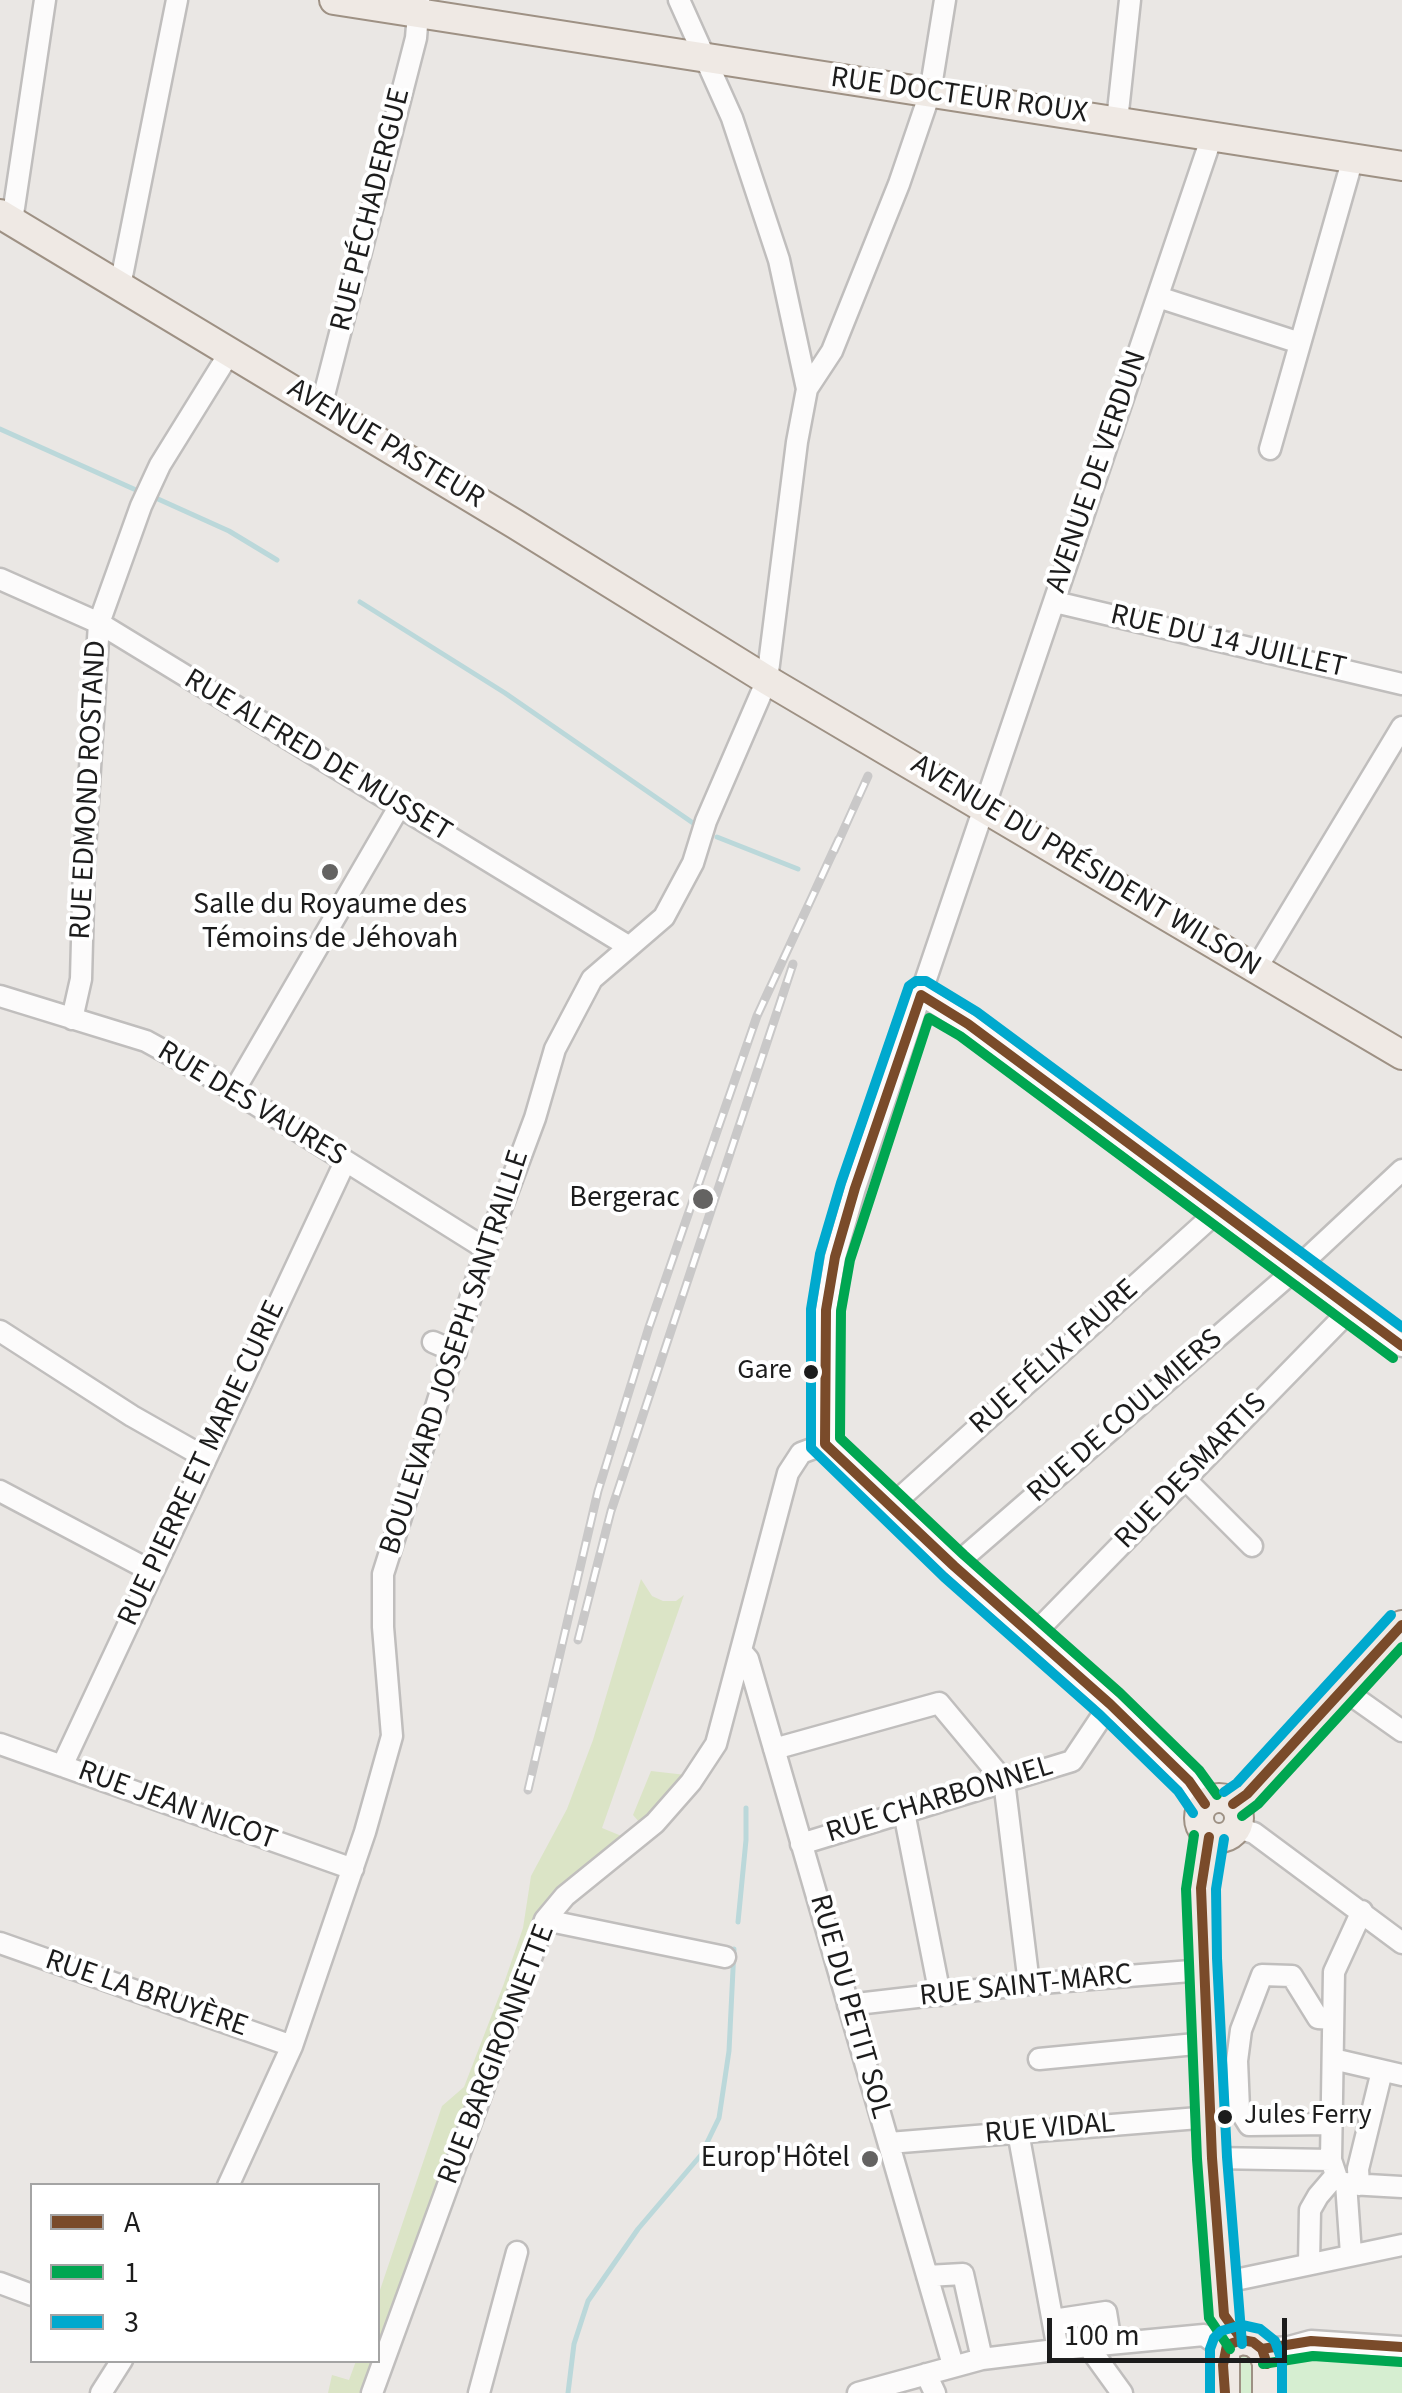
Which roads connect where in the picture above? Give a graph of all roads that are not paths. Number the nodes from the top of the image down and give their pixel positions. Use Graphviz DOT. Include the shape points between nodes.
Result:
graph roads {
  1 [pos="45,0"];
  2 [pos="177,0"];
  3 [pos="334,0"];
  4 [pos="678,0"];
  5 [pos="945,0"];
  6 [pos="1130,0"];
  7 [pos="419,6"];
  8 [pos="706,58"];
  9 [pos="930,94"];
  10 [pos="1118,121"];
  11 [pos="1212,136"];
  12 [pos="1353,158"];
  13 [pos="1402,166"];
  14 [pos="6,217"];
  15 [pos="120,286"];
  16 [pos="1158,297"];
  17 [pos="1300,343"];
  18 [pos="230,352"];
  19 [pos="807,389"];
  20 [pos="320,406"];
  21 [pos="1270,449"];
  22 [pos="0,580"];
  23 [pos="1054,602"];
  24 [pos="99,623"];
  25 [pos="767,680"];
  26 [pos="1402,684"];
  27 [pos="1402,727"];
  28 [pos="399,807"];
  29 [pos="984,809"];
  30 [pos="628,946"];
  31 [pos="1256,968"];
  32 [pos="921,995"];
  33 [pos="0,996"];
  34 [pos="72,1019"];
  35 [pos="1402,1055"];
  36 [pos="234,1090"];
  37 [pos="345,1162"];
  38 [pos="1402,1170"];
  39 [pos="1219,1210"];
  40 [pos="486,1249"];
  41 [pos="1297,1268"];
  42 [pos="1351,1309"];
  43 [pos="0,1331"];
  44 [pos="433,1342"];
  45 [pos="1402,1346"];
  46 [pos="456,1352"];
  47 [pos="825,1444"];
  48 [pos="206,1458"];
  49 [pos="1185,1479"];
  50 [pos="0,1491"];
  51 [pos="891,1506"];
  52 [pos="1252,1546"];
  53 [pos="954,1566"];
  54 [pos="152,1572"];
  55 [pos="1402,1625"];
  56 [pos="1033,1635"];
  57 [pos="742,1650"];
  58 [pos="1344,1690"];
  59 [pos="1110,1704"];
  60 [pos="1402,1732"];
  61 [pos="0,1744"];
  62 [pos="774,1749"];
  63 [pos="62,1766"];
  64 [pos="1004,1782"];
  65 [pos="1204,1804"];
  66 [pos="904,1812"];
  67 [pos="1235,1816"];
  68 [pos="1209,1836"];
  69 [pos="802,1844"];
  70 [pos="353,1869"];
  71 [pos="1362,1911"];
  72 [pos="545,1920"];
  73 [pos="1402,1943"];
  74 [pos="0,1944"];
  75 [pos="725,1957"];
  76 [pos="1203,1970"];
  77 [pos="1029,1984"];
  78 [pos="940,1995"];
  79 [pos="848,2005"];
  80 [pos="1334,2020"];
  81 [pos="1206,2043"];
  82 [pos="292,2046"];
  83 [pos="1040,2059"];
  84 [pos="1333,2060"];
  85 [pos="1392,2073"];
  86 [pos="1211,2117"];
  87 [pos="1332,2124"];
  88 [pos="1018,2132"];
  89 [pos="888,2143"];
  90 [pos="1212,2158"];
  91 [pos="1343,2176"];
  92 [pos="229,2183"];
  93 [pos="1402,2187"];
  94 [pos="1402,2245"];
  95 [pos="517,2252"];
  96 [pos="1351,2254"];
  97 [pos="1309,2264"];
  98 [pos="927,2276"];
  99 [pos="0,2283"];
  100 [pos="1221,2283"];
  101 [pos="30,2294"];
  102 [pos="1053,2320"];
  103 [pos="1111,2344"];
  104 [pos="1232,2344"];
  105 [pos="1088,2346"];
  106 [pos="1402,2347"];
  107 [pos="1058,2350"];
  108 [pos="982,2359"];
  109 [pos="120,2363"];
  110 [pos="953,2365"];
  111 [pos="931,2384"];
  112 [pos="1118,2392"];
  113 [pos="101,2393"];
  114 [pos="372,2393"];
  115 [pos="479,2393"];
  116 [pos="858,2393"];
  117 [pos="1225,2393"];
  118 [pos="1267,2393"];
  1 -- 14 [label="street"];
  2 -- 15 [label="street"];
  3 -- 7 [label="main road, RUE DOCTEUR ROUX"];
  4 -- 8 [label="street"];
  5 -- 9 [label="street"];
  6 -- 10 [label="street"];
  7 -- 8 [label="main road, RUE DOCTEUR ROUX"];
  7 -- 20 [label="street, RUE PÉCHADERGUE"];
  8 -- 9 [label="main road, RUE DOCTEUR ROUX"];
  8 -- 19 [label="street" via="779,260"];
  9 -- 10 [label="main road, RUE DOCTEUR ROUX"];
  9 -- 19 [label="street" via="832,351"];
  10 -- 11 [label="main road, RUE DOCTEUR ROUX"];
  11 -- 12 [label="main road, RUE DOCTEUR ROUX"];
  11 -- 16 [label="street, AVENUE DE VERDUN"];
  12 -- 13 [label="main road, RUE DOCTEUR ROUX"];
  12 -- 17 [label="street"];
  14 -- 15 [label="main road, AVENUE PASTEUR"];
  15 -- 18 [label="main road, AVENUE PASTEUR"];
  16 -- 17 [label="street"];
  16 -- 23 [label="street, AVENUE DE VERDUN"];
  17 -- 21 [label="street"];
  18 -- 20 [label="main road, AVENUE PASTEUR"];
  18 -- 24 [label="street, RUE EDMOND ROSTAND" via="160,465"];
  19 -- 25 [label="street, BOULEVARD JOSEPH SANTRAILLE"];
  20 -- 25 [label="main road, AVENUE PASTEUR"];
  22 -- 24 [label="street, RUE ALFRED DE MUSSET"];
  23 -- 26 [label="street, RUE DU 14 JUILLET"];
  23 -- 29 [label="street, AVENUE DE VERDUN"];
  24 -- 28 [label="street, RUE ALFRED DE MUSSET"];
  24 -- 34 [label="street, RUE EDMOND ROSTAND" via="81,979"];
  25 -- 29 [label="main road, AVENUE DU PRÉSIDENT WILSON"];
  25 -- 30 [label="street, BOULEVARD JOSEPH SANTRAILLE" via="693,864 664,917"];
  27 -- 31 [label="street"];
  28 -- 30 [label="street, RUE ALFRED DE MUSSET"];
  28 -- 36 [label="street"];
  29 -- 31 [label="main road, AVENUE DU PRÉSIDENT WILSON"];
  29 -- 32 [label="street, AVENUE DE VERDUN"];
  30 -- 40 [label="street, BOULEVARD JOSEPH SANTRAILLE" via="592,979 555,1049"];
  31 -- 35 [label="main road, AVENUE DU PRÉSIDENT WILSON"];
  32 -- 39 [label="street"];
  32 -- 47 [label="street, AVENUE DE VERDUN" via="835,1257 826,1310"];
  33 -- 34 [label="street, RUE DES VAURES"];
  34 -- 36 [label="street, RUE DES VAURES" via="146,1041"];
  36 -- 37 [label="street, RUE DES VAURES"];
  37 -- 40 [label="street, RUE DES VAURES"];
  37 -- 48 [label="street, RUE PIERRE ET MARIE CURIE"];
  38 -- 41 [label="street, RUE DE COULMIERS"];
  39 -- 41 [label="street"];
  39 -- 51 [label="street, RUE FÉLIX FAURE"];
  40 -- 46 [label="street, BOULEVARD JOSEPH SANTRAILLE"];
  41 -- 42 [label="street"];
  41 -- 53 [label="street, RUE DE COULMIERS"];
  42 -- 45 [label="street"];
  42 -- 49 [label="street, RUE DESMARTIS"];
  43 -- 48 [label="street"];
  44 -- 46 [label="street"];
  46 -- 70 [label="street, BOULEVARD JOSEPH SANTRAILLE" via="383,1574 392,1736"];
  47 -- 51 [label="street"];
  47 -- 57 [label="street, RUE BARGIRONNETTE" via="801,1453 788,1472"];
  48 -- 54 [label="street, RUE PIERRE ET MARIE CURIE"];
  49 -- 52 [label="street"];
  49 -- 56 [label="street, RUE DESMARTIS"];
  50 -- 54 [label="street"];
  51 -- 53 [label="street"];
  53 -- 56 [label="street"];
  54 -- 63 [label="street, RUE PIERRE ET MARIE CURIE"];
  55 -- 58 [label="main road"];
  56 -- 59 [label="street"];
  57 -- 62 [label="street, RUE DU PETIT SOL"];
  57 -- 72 [label="street, RUE BARGIRONNETTE" via="716,1744 691,1782 655,1823"];
  58 -- 60 [label="street"];
  58 -- 67 [label="main road" via="1247,1794"];
  59 -- 64 [label="street, RUE CHARBONNEL" via="1072,1761"];
  59 -- 65 [label="street"];
  61 -- 63 [label="street, RUE JEAN NICOT"];
  62 -- 64 [label="street" via="939,1703"];
  62 -- 69 [label="street, RUE DU PETIT SOL"];
  63 -- 70 [label="street, RUE JEAN NICOT"];
  64 -- 66 [label="street, RUE CHARBONNEL"];
  64 -- 77 [label="street"];
  65 -- 67 [label="main road" via="1216,1798"];
  65 -- 68 [label="main road" via="1198,1821"];
  66 -- 69 [label="street, RUE CHARBONNEL"];
  66 -- 78 [label="street"];
  67 -- 68 [label="main road" via="1222,1839"];
  67 -- 71 [label="street"];
  68 -- 76 [label="main road" via="1200,1888"];
  69 -- 79 [label="street, RUE DU PETIT SOL"];
  70 -- 82 [label="street, BOULEVARD JOSEPH SANTRAILLE"];
  71 -- 73 [label="street"];
  71 -- 80 [label="street" via="1334,1972"];
  72 -- 75 [label="street"];
  72 -- 114 [label="street, RUE BARGIRONNETTE"];
  74 -- 82 [label="street, RUE LA BRUYÈRE"];
  76 -- 77 [label="street, RUE SAINT-MARC"];
  76 -- 81 [label="main road"];
  77 -- 78 [label="street, RUE SAINT-MARC"];
  78 -- 79 [label="street, RUE SAINT-MARC"];
  79 -- 89 [label="street, RUE DU PETIT SOL"];
  80 -- 84 [label="street"];
  80 -- 87 [label="street" via="1318,2018 1292,1976 1262,1975 1237,2061 1238,2109 1249,2125"];
  81 -- 83 [label="street"];
  81 -- 86 [label="main road"];
  82 -- 92 [label="street, BOULEVARD JOSEPH SANTRAILLE"];
  84 -- 85 [label="street"];
  84 -- 87 [label="street"];
  85 -- 91 [label="street" via="1358,2169"];
  86 -- 88 [label="street, RUE VIDAL"];
  86 -- 90 [label="main road"];
  87 -- 91 [label="street"];
  88 -- 89 [label="street, RUE VIDAL"];
  88 -- 102 [label="street"];
  89 -- 98 [label="street, RUE DU PETIT SOL"];
  90 -- 91 [label="street"];
  90 -- 100 [label="main road"];
  91 -- 93 [label="street"];
  91 -- 96 [label="street"];
  91 -- 97 [label="street" via="1310,2210"];
  94 -- 96 [label="street"];
  95 -- 115 [label="street"];
  96 -- 97 [label="street"];
  97 -- 100 [label="street"];
  98 -- 108 [label="street" via="963,2274"];
  98 -- 110 [label="street, RUE DU PETIT SOL"];
  99 -- 101 [label="street"];
  100 -- 104 [label="main road"];
  102 -- 103 [label="street" via="1106,2312"];
  102 -- 107 [label="street"];
  103 -- 104 [label="street"];
  103 -- 105 [label="street"];
  104 -- 106 [label="street"];
  104 -- 117 [label="main road"];
  104 -- 118 [label="main road" via="1267,2363"];
  105 -- 107 [label="street"];
  105 -- 112 [label="street"];
  107 -- 108 [label="street"];
  108 -- 110 [label="street"];
  109 -- 113 [label="street"];
  110 -- 111 [label="street"];
  111 -- 116 [label="street"];
}
